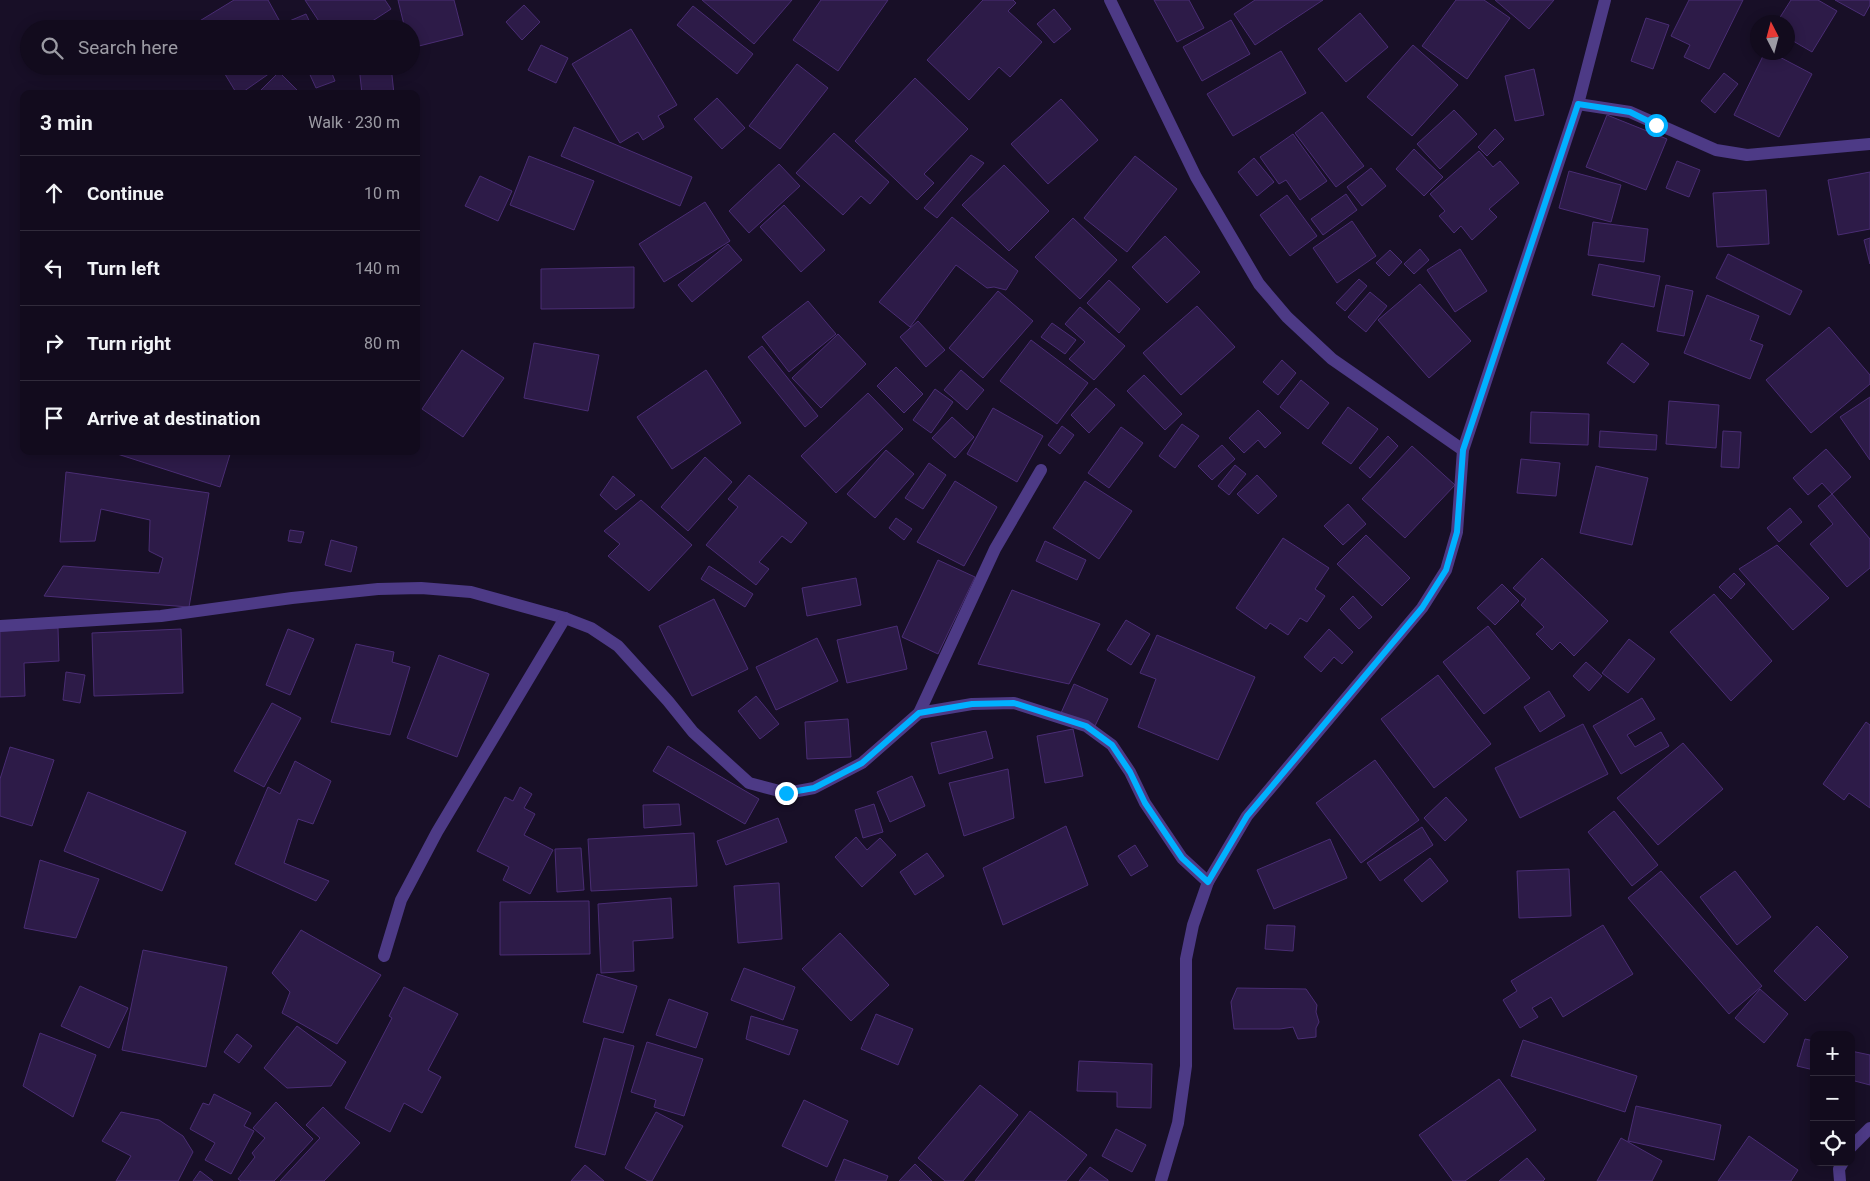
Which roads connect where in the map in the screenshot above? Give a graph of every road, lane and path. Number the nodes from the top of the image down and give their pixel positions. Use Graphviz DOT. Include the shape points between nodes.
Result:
graph roads {
  1 [pos="1110,0"];
  2 [pos="1605,0"];
  3 [pos="1578,104"];
  4 [pos="1870,144"];
  5 [pos="1463,450"];
  6 [pos="1041,470"];
  7 [pos="565,618"];
  8 [pos="0,626"];
  9 [pos="919,713"];
  10 [pos="1208,882"];
  11 [pos="384,956"];
  12 [pos="1870,1128"];
  13 [pos="1855,1143"];
  14 [pos="1841,1166"];
  15 [pos="1161,1181"];
  16 [pos="1840,1181"];
  1 -- 5 [label="street" via="1196,177 1259,284 1287,317 1332,359"];
  2 -- 3 [label="street"];
  3 -- 4 [label="street" via="1630,112 1716,150 1748,155"];
  3 -- 5 [label="street"];
  5 -- 10 [label="street" via="1457,532 1446,570 1422,608 1247,816"];
  6 -- 9 [label="street" via="995,549"];
  7 -- 8 [label="street" via="471,592 421,588 292,598 160,616"];
  7 -- 9 [label="street" via="591,628 618,646 693,732 749,783 759,786 786,793 814,788 862,763"];
  7 -- 11 [label="street" via="437,832 402,900"];
  9 -- 10 [label="street" via="972,704 1014,703 1086,726 1112,745 1182,858"];
  10 -- 15 [label="street" via="1193,925 1186,960 1186,1066 1178,1123"];
  12 -- 13 [label="street"];
  14 -- 16 [label="street"];
}
